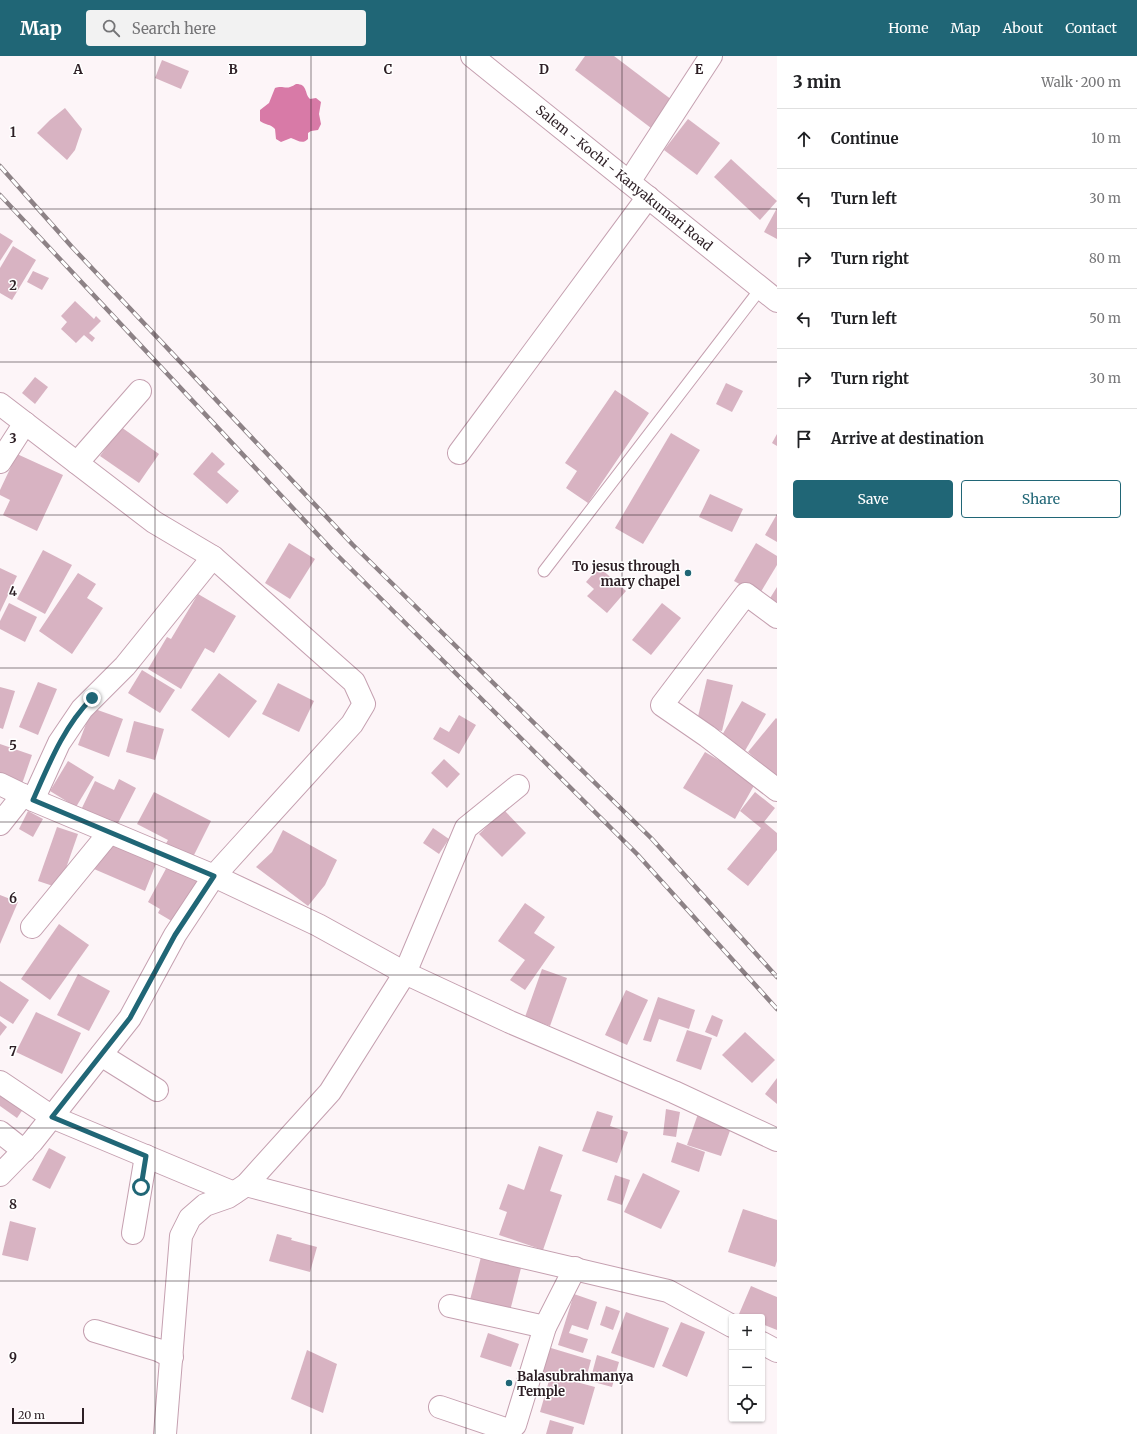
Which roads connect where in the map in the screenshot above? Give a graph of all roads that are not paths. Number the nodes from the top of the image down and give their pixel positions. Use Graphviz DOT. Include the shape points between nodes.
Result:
graph roads {
  1 [pos="472,56"];
  2 [pos="711,56"];
  3 [pos="629,182"];
  4 [pos="648,197"];
  5 [pos="769,294"];
  6 [pos="140,391"];
  7 [pos="0,404"];
  8 [pos="25,423"];
  9 [pos="459,453"];
  10 [pos="0,462"];
  11 [pos="77,463"];
  12 [pos="213,557"];
  13 [pos="544,571"];
  14 [pos="777,617"];
  15 [pos="0,784"];
  16 [pos="518,786"];
  17 [pos="777,790"];
  18 [pos="28,798"];
  19 [pos="0,824"];
  20 [pos="110,832"];
  21 [pos="214,876"];
  22 [pos="32,927"];
  23 [pos="405,973"];
  24 [pos="101,1055"];
  25 [pos="0,1082"];
  26 [pos="158,1090"];
  27 [pos="52,1117"];
  28 [pos="0,1132"];
  29 [pos="777,1140"];
  30 [pos="24,1151"];
  31 [pos="146,1156"];
  32 [pos="0,1175"];
  33 [pos="240,1189"];
  34 [pos="133,1233"];
  35 [pos="575,1268"];
  36 [pos="450,1306"];
  37 [pos="729,1324"];
  38 [pos="545,1327"];
  39 [pos="95,1331"];
  40 [pos="765,1345"];
  41 [pos="777,1351"];
  42 [pos="172,1357"];
  43 [pos="440,1407"];
  44 [pos="165,1434"];
  1 -- 3 [label="street, Salem - Kochi - Kanyakumari Road"];
  2 -- 3 [label="street"];
  3 -- 4 [label="street, Salem - Kochi - Kanyakumari Road"];
  4 -- 5 [label="street, Salem - Kochi - Kanyakumari Road"];
  4 -- 9 [label="street"];
  5 -- 13 [label="lane"];
  6 -- 11 [label="street"];
  7 -- 8 [label="street"];
  8 -- 10 [label="street"];
  8 -- 11 [label="street"];
  11 -- 12 [label="street" via="154,522"];
  12 -- 18 [label="street" via="125,666 82,709 59,743"];
  12 -- 21 [label="street" via="354,682 364,704 352,724"];
  14 -- 17 [label="street" via="746,594 662,705"];
  15 -- 18 [label="street"];
  16 -- 23 [label="street" via="466,828"];
  18 -- 19 [label="street"];
  18 -- 20 [label="street"];
  20 -- 21 [label="street"];
  20 -- 22 [label="street"];
  21 -- 23 [label="street" via="318,925"];
  21 -- 24 [label="street" via="175,935 130,1018"];
  23 -- 29 [label="street"];
  23 -- 33 [label="street" via="330,1092"];
  24 -- 26 [label="street"];
  24 -- 27 [label="street"];
  25 -- 27 [label="street"];
  27 -- 30 [label="street"];
  27 -- 31 [label="street"];
  28 -- 30 [label="street"];
  30 -- 32 [label="street"];
  31 -- 33 [label="street"];
  31 -- 34 [label="street"];
  33 -- 35 [label="street"];
  33 -- 42 [label="street" via="228,1197 205,1205 190,1218 181,1236"];
  35 -- 37 [label="street" via="668,1291"];
  35 -- 38 [label="street"];
  36 -- 38 [label="street"];
  38 -- 43 [label="street" via="515,1425 508,1430"];
  39 -- 42 [label="street" via="158,1350"];
  40 -- 41 [label="street"];
  42 -- 44 [label="street"];
}
